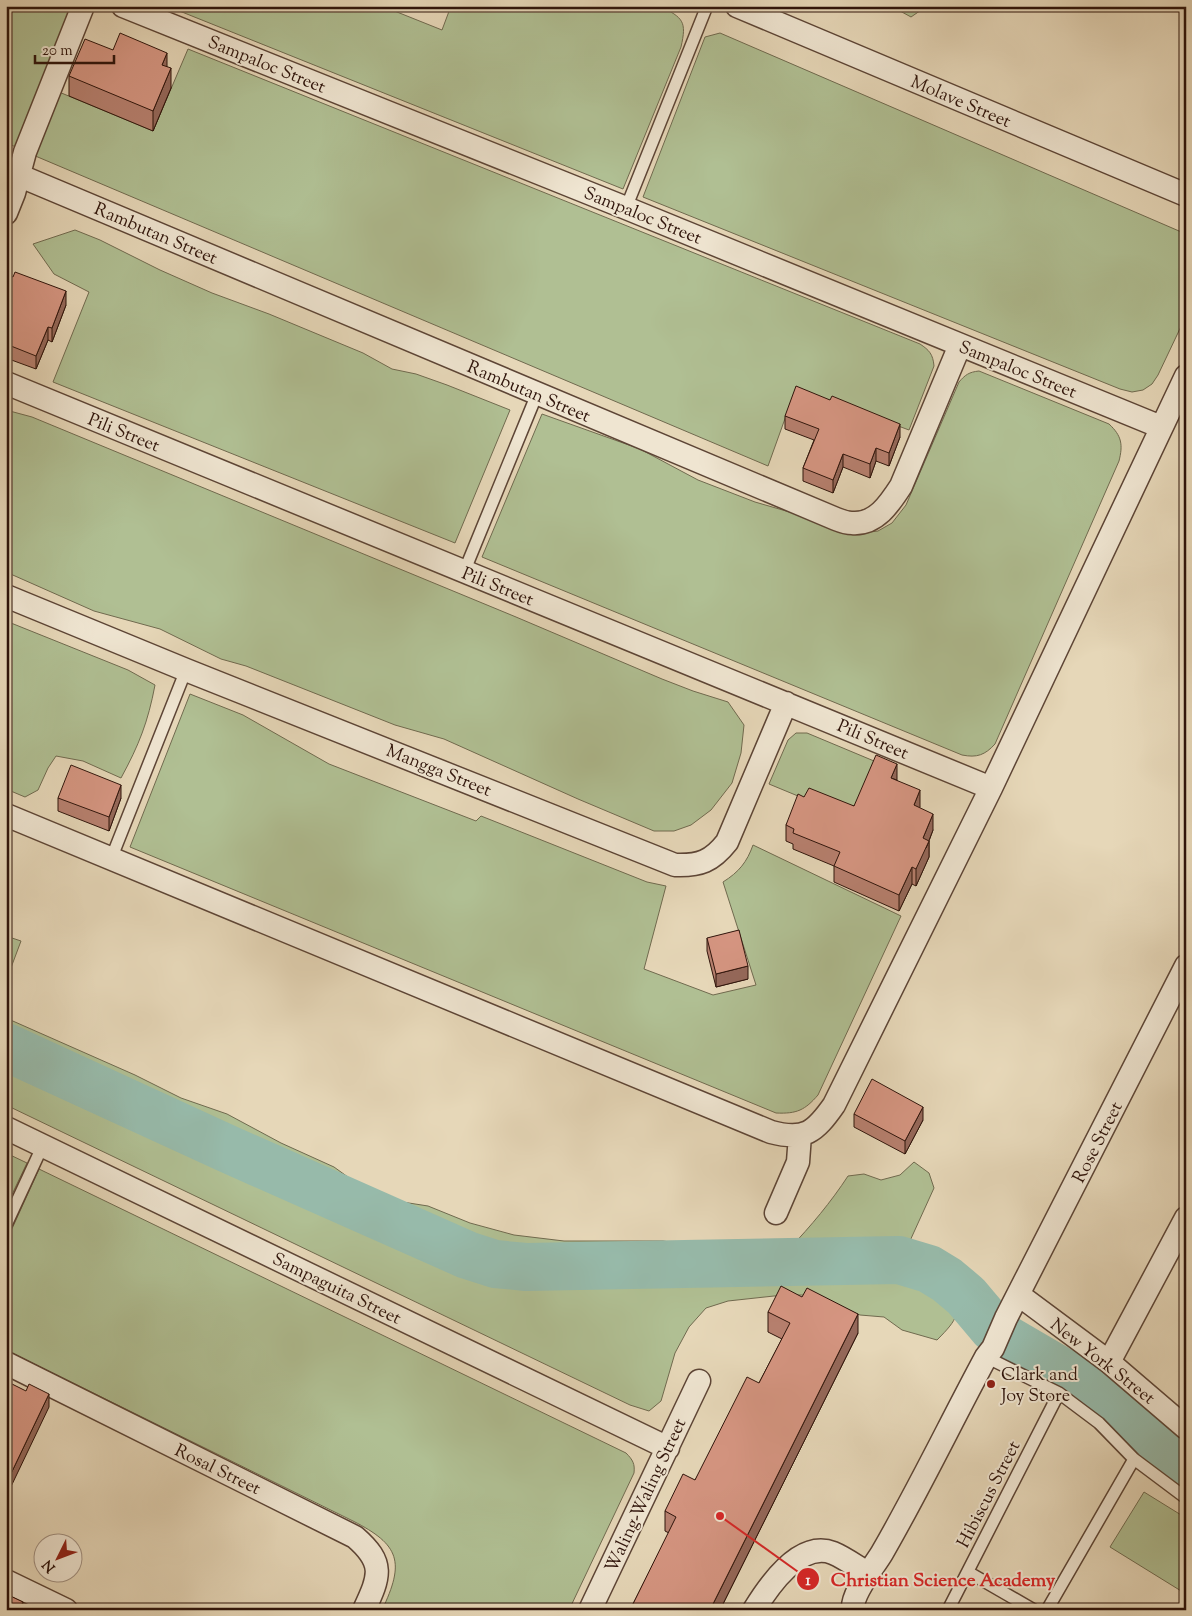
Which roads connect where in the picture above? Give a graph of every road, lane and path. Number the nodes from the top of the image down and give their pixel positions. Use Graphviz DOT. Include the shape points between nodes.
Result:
graph roads {
  1 [pos="83,6"];
  2 [pos="123,6"];
  3 [pos="707,6"];
  4 [pos="736,6"];
  5 [pos="13,173"];
  6 [pos="1186,195"];
  7 [pos="626,208"];
  8 [pos="6,213"];
  9 [pos="960,345"];
  10 [pos="1186,376"];
  11 [pos="6,383"];
  12 [pos="537,394"];
  13 [pos="1161,427"];
  14 [pos="464,572"];
  15 [pos="6,596"];
  16 [pos="186,670"];
  17 [pos="786,703"];
  18 [pos="991,788"];
  19 [pos="6,815"];
  20 [pos="111,859"];
  21 [pos="1186,966"];
  22 [pos="6,1128"];
  23 [pos="800,1135"];
  24 [pos="43,1146"];
  25 [pos="776,1212"];
  26 [pos="1186,1218"];
  27 [pos="6,1225"];
  28 [pos="1019,1295"];
  29 [pos="989,1352"];
  30 [pos="1109,1362"];
  31 [pos="6,1363"];
  32 [pos="699,1381"];
  33 [pos="1059,1393"];
  34 [pos="1186,1428"];
  35 [pos="668,1448"];
  36 [pos="1134,1459"];
  37 [pos="1186,1498"];
  38 [pos="968,1572"];
  39 [pos="869,1574"];
  40 [pos="6,1581"];
  41 [pos="66,1610"];
  42 [pos="364,1610"];
  43 [pos="590,1610"];
  44 [pos="754,1610"];
  45 [pos="853,1610"];
  46 [pos="948,1610"];
  47 [pos="1034,1610"];
  48 [pos="1047,1610"];
  1 -- 5 [label="street" via="25,152"];
  2 -- 7 [label="street, Sampaloc Street"];
  3 -- 7 [label="lane"];
  4 -- 6 [label="street, Molave Street"];
  5 -- 8 [label="street" via="14,193"];
  5 -- 12 [label="street, Rambutan Street"];
  7 -- 9 [label="street, Sampaloc Street"];
  9 -- 12 [label="street, Rambutan Street" via="901,486 875,518 852,524"];
  9 -- 13 [label="street, Sampaloc Street"];
  10 -- 13 [label="street"];
  11 -- 14 [label="street, Pili Street"];
  12 -- 14 [label="lane"];
  13 -- 18 [label="street"];
  14 -- 17 [label="street, Pili Street"];
  15 -- 16 [label="street, Mangga Street"];
  16 -- 17 [label="street, Mangga Street" via="676,865 692,866 719,853 727,842"];
  16 -- 20 [label="lane"];
  17 -- 18 [label="street, Pili Street"];
  18 -- 23 [label="street" via="834,1105 813,1130"];
  19 -- 20 [label="street"];
  20 -- 23 [label="street" via="771,1132"];
  21 -- 28 [label="street, Rose Street"];
  22 -- 24 [label="street, Sampaguita Street"];
  23 -- 25 [label="street" via="798,1162"];
  24 -- 27 [label="lane"];
  24 -- 35 [label="street, Sampaguita Street"];
  26 -- 30 [label="street"];
  28 -- 29 [label="street, Rose Street"];
  28 -- 30 [label="street, New York Street"];
  29 -- 33 [label="lane"];
  29 -- 39 [label="street, Rose Street"];
  30 -- 34 [label="street, New York Street"];
  31 -- 42 [label="street, Rosal Street" via="355,1537 368,1548 376,1561 377,1576"];
  32 -- 35 [label="street, Waling-Waling Street"];
  33 -- 36 [label="lane" via="1100,1423"];
  33 -- 38 [label="lane, Hibiscus Street"];
  35 -- 43 [label="street, Waling-Waling Street"];
  36 -- 37 [label="lane"];
  36 -- 48 [label="lane"];
  38 -- 46 [label="lane, Hibiscus Street"];
  38 -- 47 [label="lane"];
  39 -- 44 [label="street" via="832,1553 812,1552 782,1572"];
  39 -- 45 [label="street, Rose Street" via="855,1594"];
  40 -- 41 [label="street"];
}
